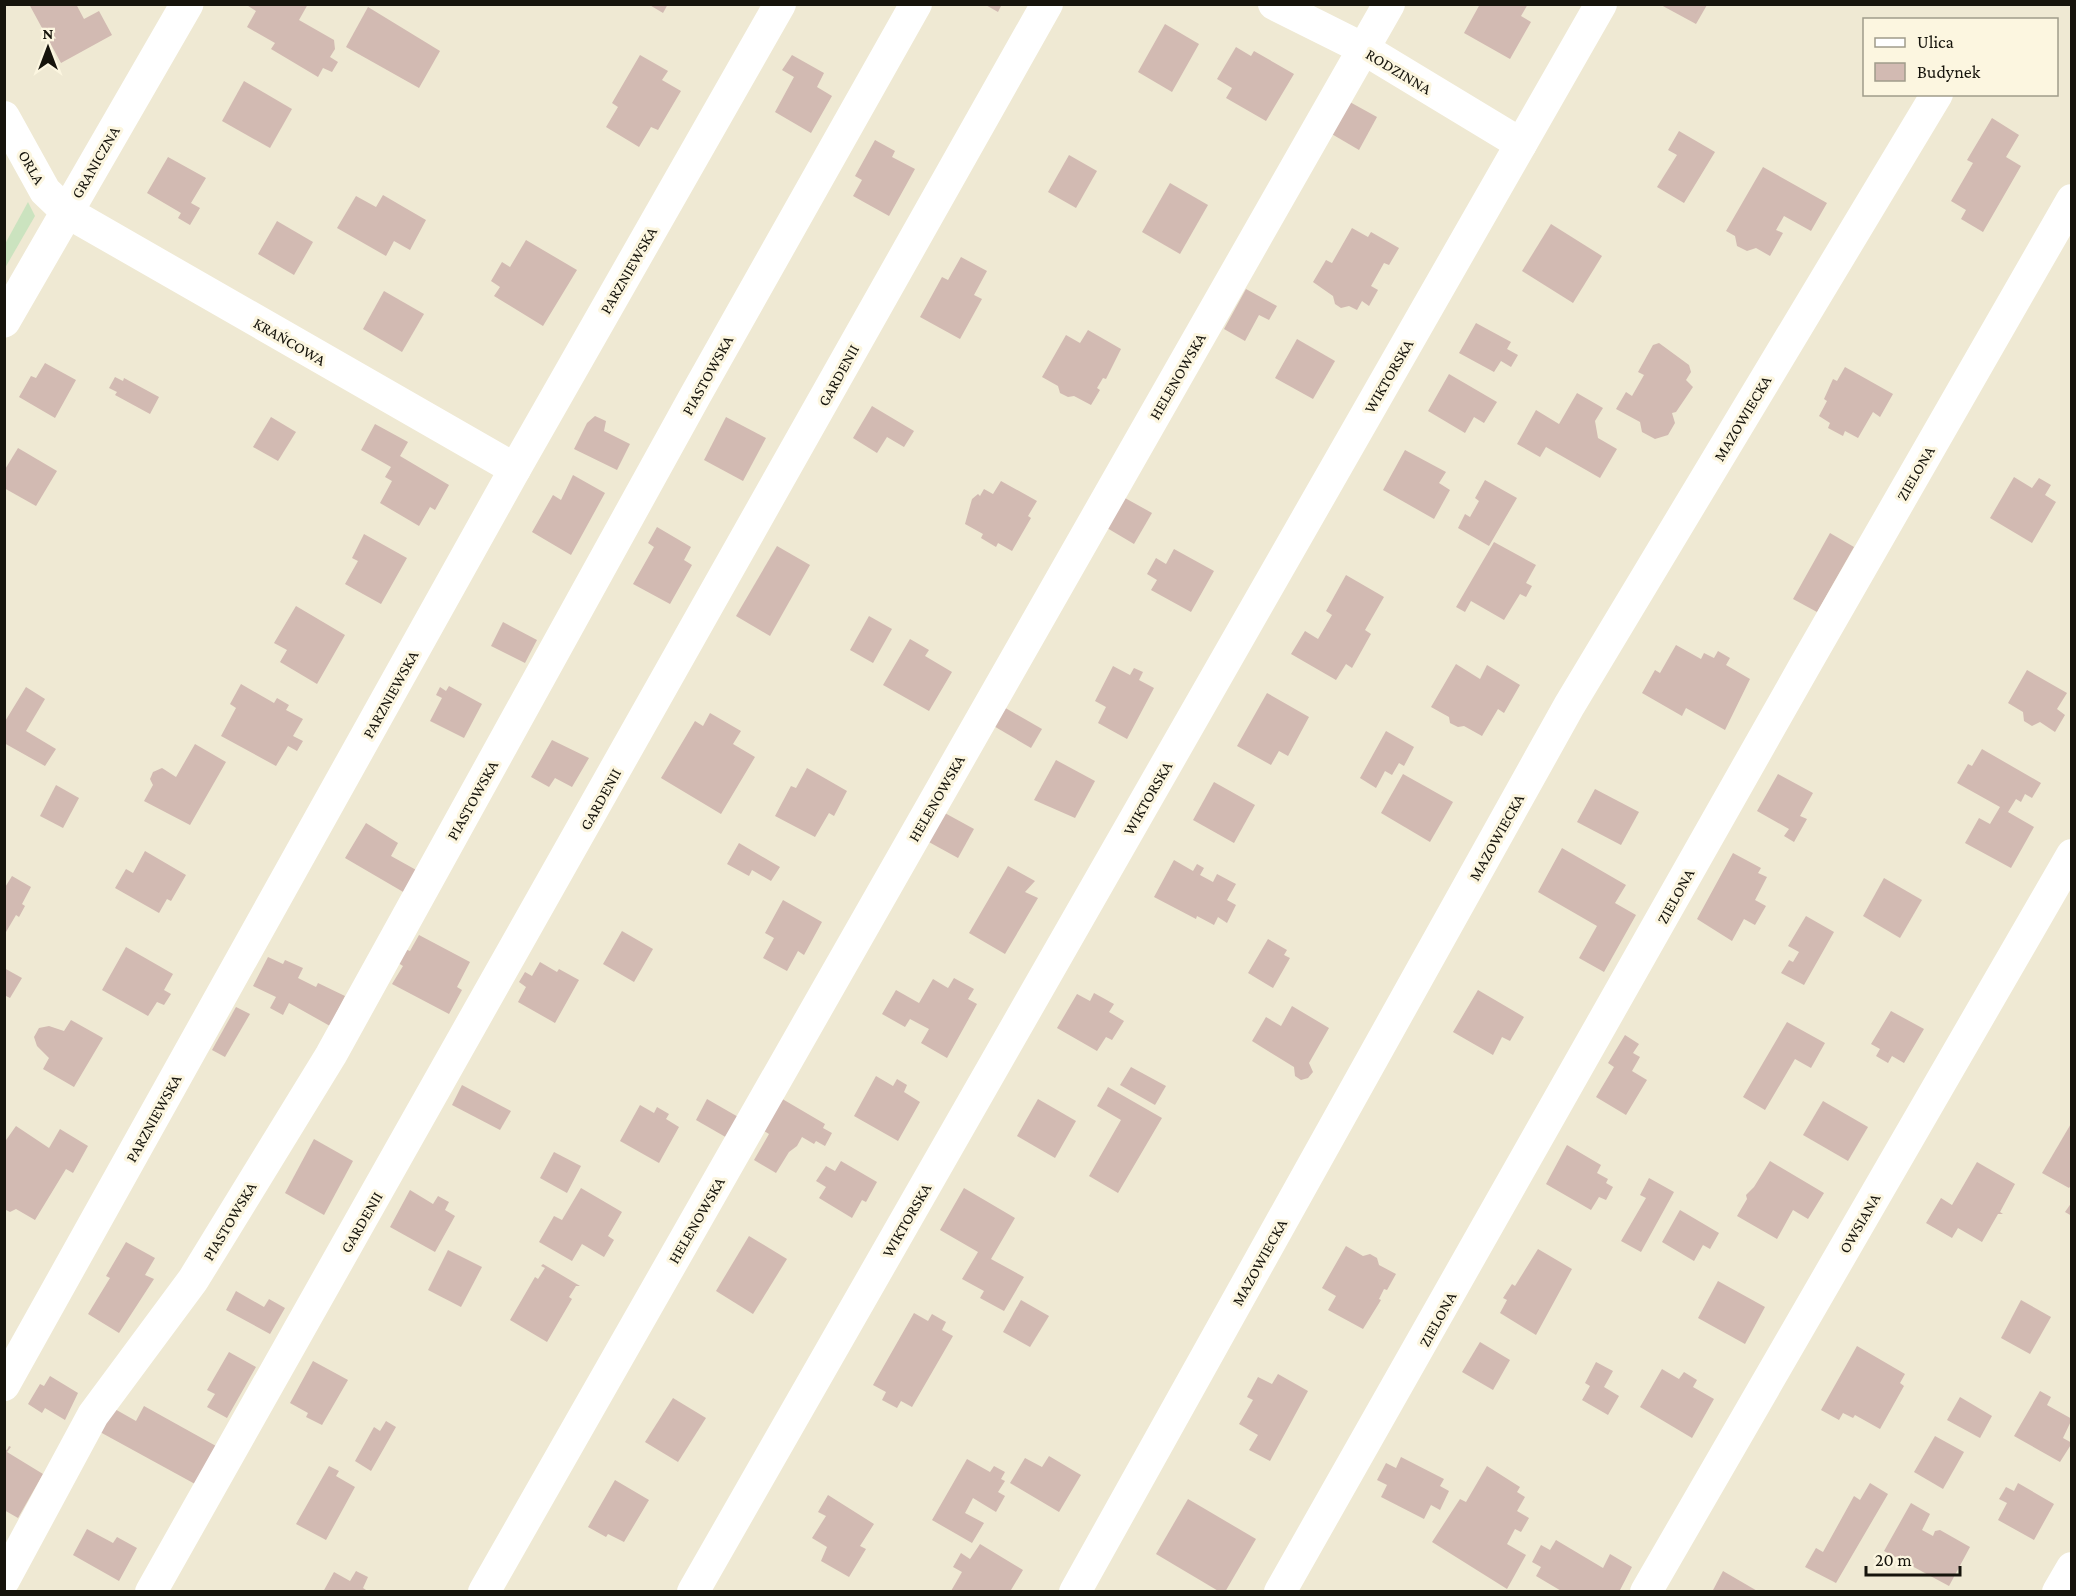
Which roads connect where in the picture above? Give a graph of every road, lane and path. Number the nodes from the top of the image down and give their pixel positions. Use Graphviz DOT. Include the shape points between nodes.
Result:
graph roads {
  1 [pos="187,4"];
  2 [pos="780,4"];
  3 [pos="916,4"];
  4 [pos="1047,4"];
  5 [pos="1274,4"];
  6 [pos="1389,4"];
  7 [pos="1601,4"];
  8 [pos="1364,49"];
  9 [pos="1936,96"];
  10 [pos="4,117"];
  11 [pos="1521,144"];
  12 [pos="2072,200"];
  13 [pos="67,212"];
  14 [pos="4,321"];
  15 [pos="515,469"];
  16 [pos="2072,855"];
  17 [pos="4,1385"];
  18 [pos="2072,1568"];
  19 [pos="4,1580"];
  20 [pos="151,1592"];
  21 [pos="484,1592"];
  22 [pos="693,1592"];
  23 [pos="1075,1592"];
  24 [pos="1280,1592"];
  25 [pos="1646,1592"];
  26 [pos="2058,1592"];
  1 -- 13 [label="street, GRANICZNA"];
  2 -- 15 [label="street, PARZNIEWSKA"];
  3 -- 19 [label="street, PIASTOWSKA" via="331,1055 193,1280 93,1415"];
  4 -- 20 [label="street, GARDENII"];
  5 -- 8 [label="street, RODZINNA"];
  6 -- 8 [label="street, HELENOWSKA"];
  7 -- 11 [label="street, WIKTORSKA"];
  8 -- 11 [label="street, RODZINNA"];
  8 -- 21 [label="street, HELENOWSKA"];
  9 -- 23 [label="street, MAZOWIECKA" via="1569,706"];
  10 -- 13 [label="street, ORLA" via="45,191"];
  11 -- 22 [label="street, WIKTORSKA"];
  12 -- 24 [label="street, ZIELONA"];
  13 -- 14 [label="street, GRANICZNA"];
  13 -- 15 [label="street, KRAŃCOWA"];
  15 -- 17 [label="street, PARZNIEWSKA"];
  16 -- 25 [label="street, OWSIANA"];
  18 -- 26 [label="street"];
}
